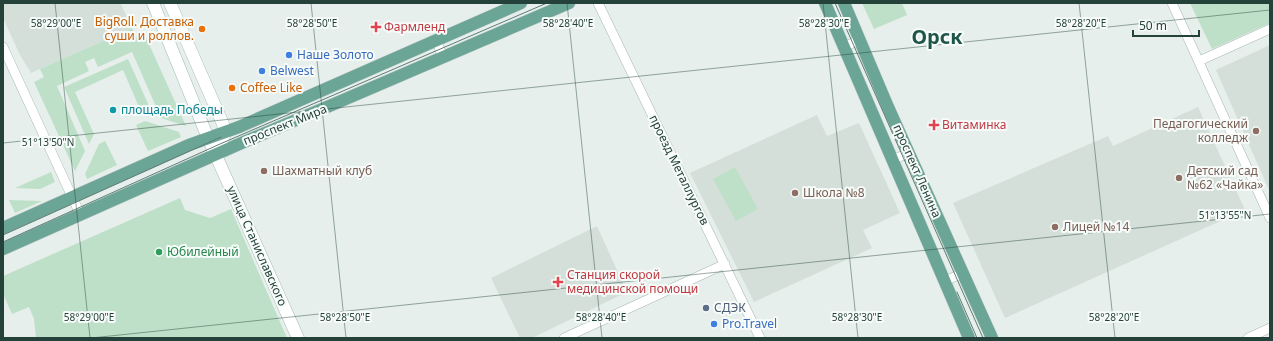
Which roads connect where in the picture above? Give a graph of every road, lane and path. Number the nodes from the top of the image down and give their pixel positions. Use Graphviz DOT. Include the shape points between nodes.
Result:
graph roads {
  1 [pos="153,3"];
  2 [pos="170,3"];
  3 [pos="521,3"];
  4 [pos="567,3"];
  5 [pos="598,3"];
  6 [pos="824,3"];
  7 [pos="844,3"];
  8 [pos="1172,3"];
  9 [pos="1270,29"];
  10 [pos="436,40"];
  11 [pos="859,40"];
  12 [pos="3,47"];
  13 [pos="844,47"];
  14 [pos="443,57"];
  15 [pos="1199,61"];
  16 [pos="355,76"];
  17 [pos="327,88"];
  18 [pos="362,92"];
  19 [pos="334,104"];
  20 [pos="888,107"];
  21 [pos="873,114"];
  22 [pos="226,131"];
  23 [pos="208,138"];
  24 [pos="908,152"];
  25 [pos="216,154"];
  26 [pos="893,160"];
  27 [pos="72,197"];
  28 [pos="80,214"];
  29 [pos="1270,218"];
  30 [pos="3,228"];
  31 [pos="3,249"];
  32 [pos="725,264"];
  33 [pos="962,273"];
  34 [pos="945,281"];
  35 [pos="1270,328"];
  36 [pos="298,338"];
  37 [pos="564,338"];
  38 [pos="760,338"];
  39 [pos="969,338"];
  40 [pos="992,338"];
  41 [pos="1248,338"];
  1 -- 23 [label="main road, улица Станиславского"];
  2 -- 22 [label="main road"];
  3 -- 10 [label="main road, проспект Мира"];
  4 -- 14 [label="main road, проспект Мира"];
  5 -- 32 [label="street, проезд Металлургов"];
  6 -- 13 [label="main road, проспект Ленина"];
  7 -- 11 [label="main road, проспект Ленина"];
  8 -- 15 [label="street"];
  9 -- 15 [label="street"];
  10 -- 14 [label="street"];
  10 -- 16 [label="main road, проспект Мира"];
  11 -- 13 [label="street"];
  11 -- 20 [label="main road, проспект Ленина"];
  12 -- 27 [label="street"];
  13 -- 21 [label="main road, проспект Ленина"];
  14 -- 18 [label="main road, проспект Мира"];
  15 -- 29 [label="street"];
  16 -- 17 [label="main road, проспект Мира"];
  16 -- 18 [label="street"];
  17 -- 19 [label="street"];
  17 -- 22 [label="main road, проспект Мира"];
  18 -- 19 [label="main road, проспект Мира"];
  19 -- 25 [label="main road, проспект Мира"];
  20 -- 21 [label="street"];
  20 -- 24 [label="main road, проспект Ленина"];
  21 -- 26 [label="main road, проспект Ленина"];
  22 -- 23 [label="main road, проспект Мира"];
  22 -- 25 [label="main road"];
  23 -- 25 [label="main road, улица Станиславского"];
  23 -- 27 [label="main road, проспект Мира"];
  24 -- 26 [label="street"];
  24 -- 33 [label="main road, проспект Ленина"];
  25 -- 28 [label="main road, проспект Мира"];
  25 -- 36 [label="main road, улица Станиславского"];
  26 -- 34 [label="main road, проспект Ленина"];
  27 -- 28 [label="street"];
  27 -- 30 [label="main road, проспект Мира"];
  28 -- 31 [label="main road, проспект Мира"];
  32 -- 37 [label="street"];
  32 -- 38 [label="street, проезд Металлургов"];
  33 -- 34 [label="street"];
  33 -- 40 [label="main road, проспект Ленина"];
  34 -- 39 [label="main road, проспект Ленина"];
  35 -- 41 [label="street"];
}
